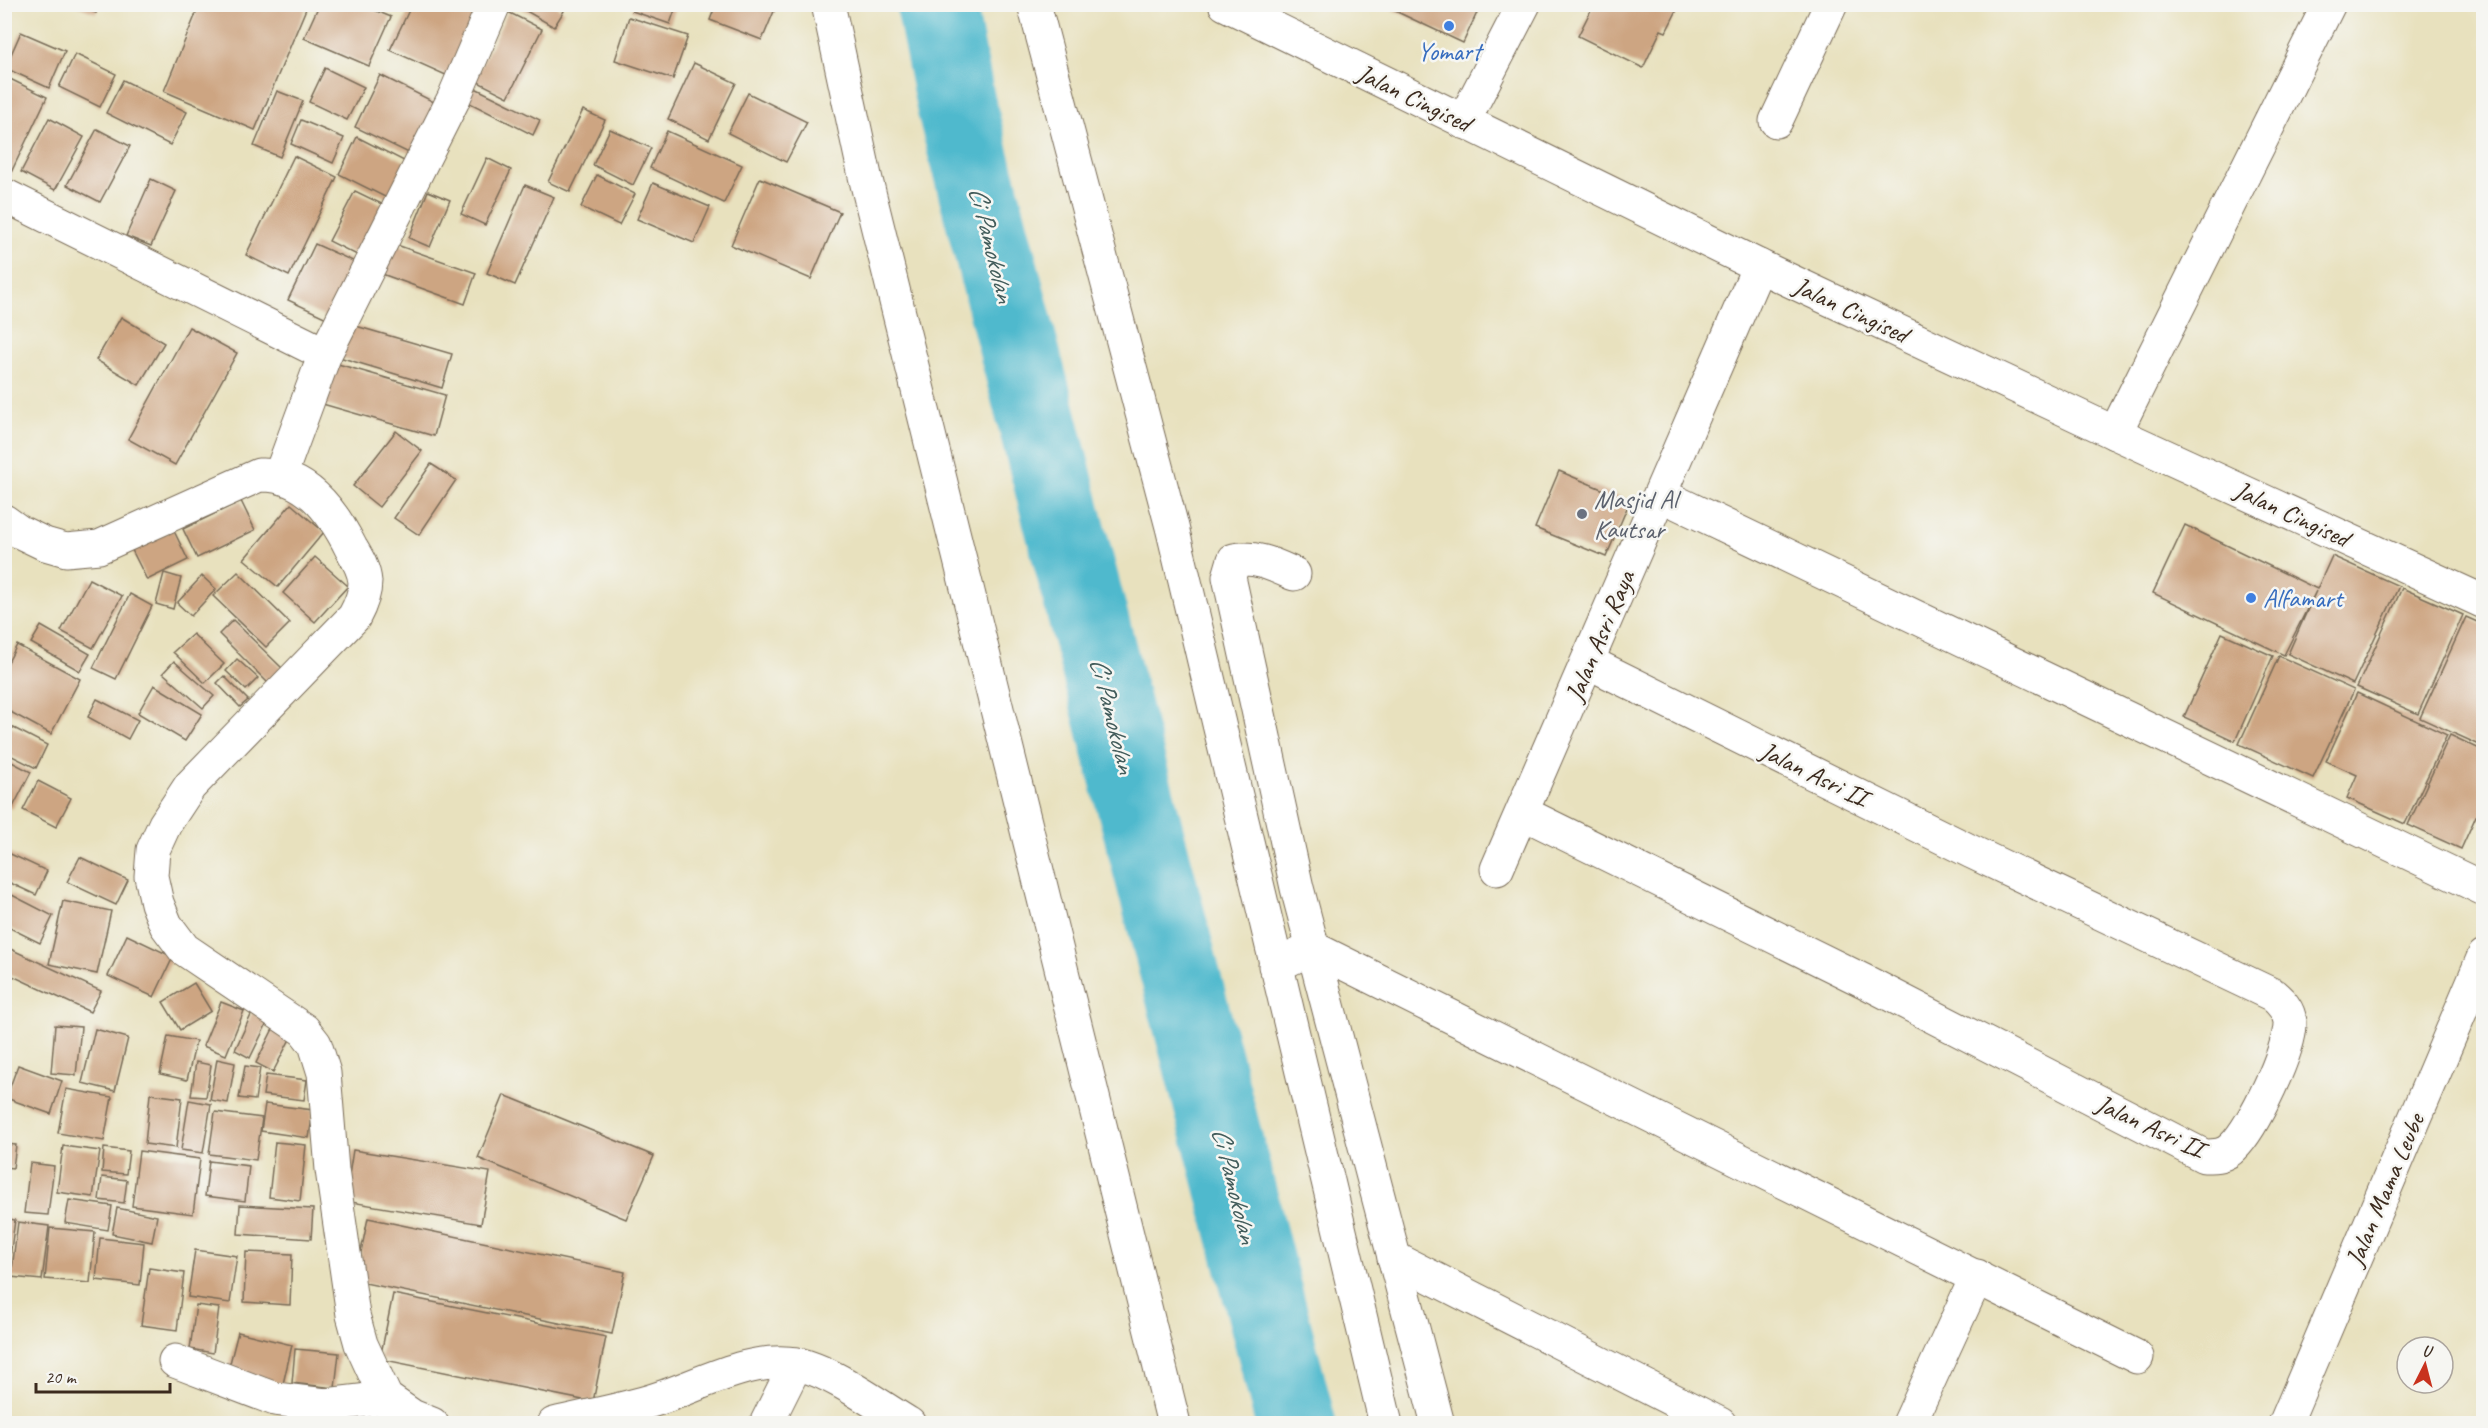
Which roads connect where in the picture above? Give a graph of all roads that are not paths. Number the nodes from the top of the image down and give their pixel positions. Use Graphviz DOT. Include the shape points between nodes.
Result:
graph roads {
  1 [pos="494,4"];
  2 [pos="828,4"];
  3 [pos="1034,4"];
  4 [pos="1524,4"];
  5 [pos="1831,4"];
  6 [pos="2329,4"];
  7 [pos="1240,8"];
  8 [pos="1776,121"];
  9 [pos="1463,122"];
  10 [pos="4,195"];
  11 [pos="1759,266"];
  12 [pos="325,354"];
  13 [pos="2115,434"];
  14 [pos="280,476"];
  15 [pos="1661,495"];
  16 [pos="4,521"];
  17 [pos="1294,573"];
  18 [pos="2484,602"];
  19 [pos="1588,662"];
  20 [pos="1522,813"];
  21 [pos="1497,869"];
  22 [pos="1298,888"];
  23 [pos="2484,889"];
  24 [pos="1260,902"];
  25 [pos="1313,948"];
  26 [pos="2484,956"];
  27 [pos="1275,966"];
  28 [pos="1394,1258"];
  29 [pos="1977,1276"];
  30 [pos="2137,1357"];
  31 [pos="175,1361"];
  32 [pos="796,1364"];
  33 [pos="386,1398"];
  34 [pos="432,1424"];
  35 [pos="555,1424"];
  36 [pos="766,1424"];
  37 [pos="909,1424"];
  38 [pos="1174,1424"];
  39 [pos="1386,1424"];
  40 [pos="1438,1424"];
  41 [pos="1720,1424"];
  42 [pos="1910,1424"];
  43 [pos="2285,1424"];
  1 -- 12 [label="street" via="453,100"];
  2 -- 38 [label="street" via="865,176"];
  3 -- 24 [label="street" via="1172,527"];
  4 -- 9 [label="street"];
  5 -- 8 [label="street"];
  6 -- 13 [label="street"];
  7 -- 9 [label="street, Jalan Cingised"];
  9 -- 11 [label="street, Jalan Cingised"];
  10 -- 12 [label="street"];
  11 -- 13 [label="street, Jalan Cingised"];
  11 -- 15 [label="street, Jalan Asri Raya"];
  12 -- 14 [label="street"];
  13 -- 18 [label="street, Jalan Cingised"];
  14 -- 16 [label="street" via="259,475 99,547 66,550 45,544"];
  14 -- 33 [label="street" via="315,496 337,520 362,568 365,583 361,604 354,617 190,786 153,850 151,876 166,926 184,949 304,1030 315,1044 324,1073 332,1170 353,1315 361,1344"];
  15 -- 19 [label="street, Jalan Asri Raya"];
  15 -- 23 [label="street"];
  17 -- 22 [label="street" via="1247,557 1234,560 1228,577"];
  19 -- 20 [label="street, Jalan Asri Raya"];
  19 -- 20 [label="street, Jalan Asri II" via="2273,995 2285,1006 2290,1021 2275,1074 2234,1147 2222,1156 2204,1156 1866,982"];
  20 -- 21 [label="street, Jalan Asri Raya"];
  22 -- 24 [label="street"];
  22 -- 25 [label="street"];
  24 -- 27 [label="street"];
  25 -- 27 [label="street"];
  25 -- 28 [label="street"];
  25 -- 29 [label="street"];
  26 -- 43 [label="street, Jalan Mama Leube"];
  27 -- 39 [label="street"];
  28 -- 40 [label="street"];
  28 -- 41 [label="street"];
  29 -- 30 [label="street"];
  29 -- 42 [label="street"];
  31 -- 33 [label="street" via="275,1399 326,1405"];
  32 -- 35 [label="street" via="744,1368 655,1400"];
  32 -- 36 [label="street"];
  32 -- 37 [label="street" via="814,1369"];
  33 -- 34 [label="street"];
}
